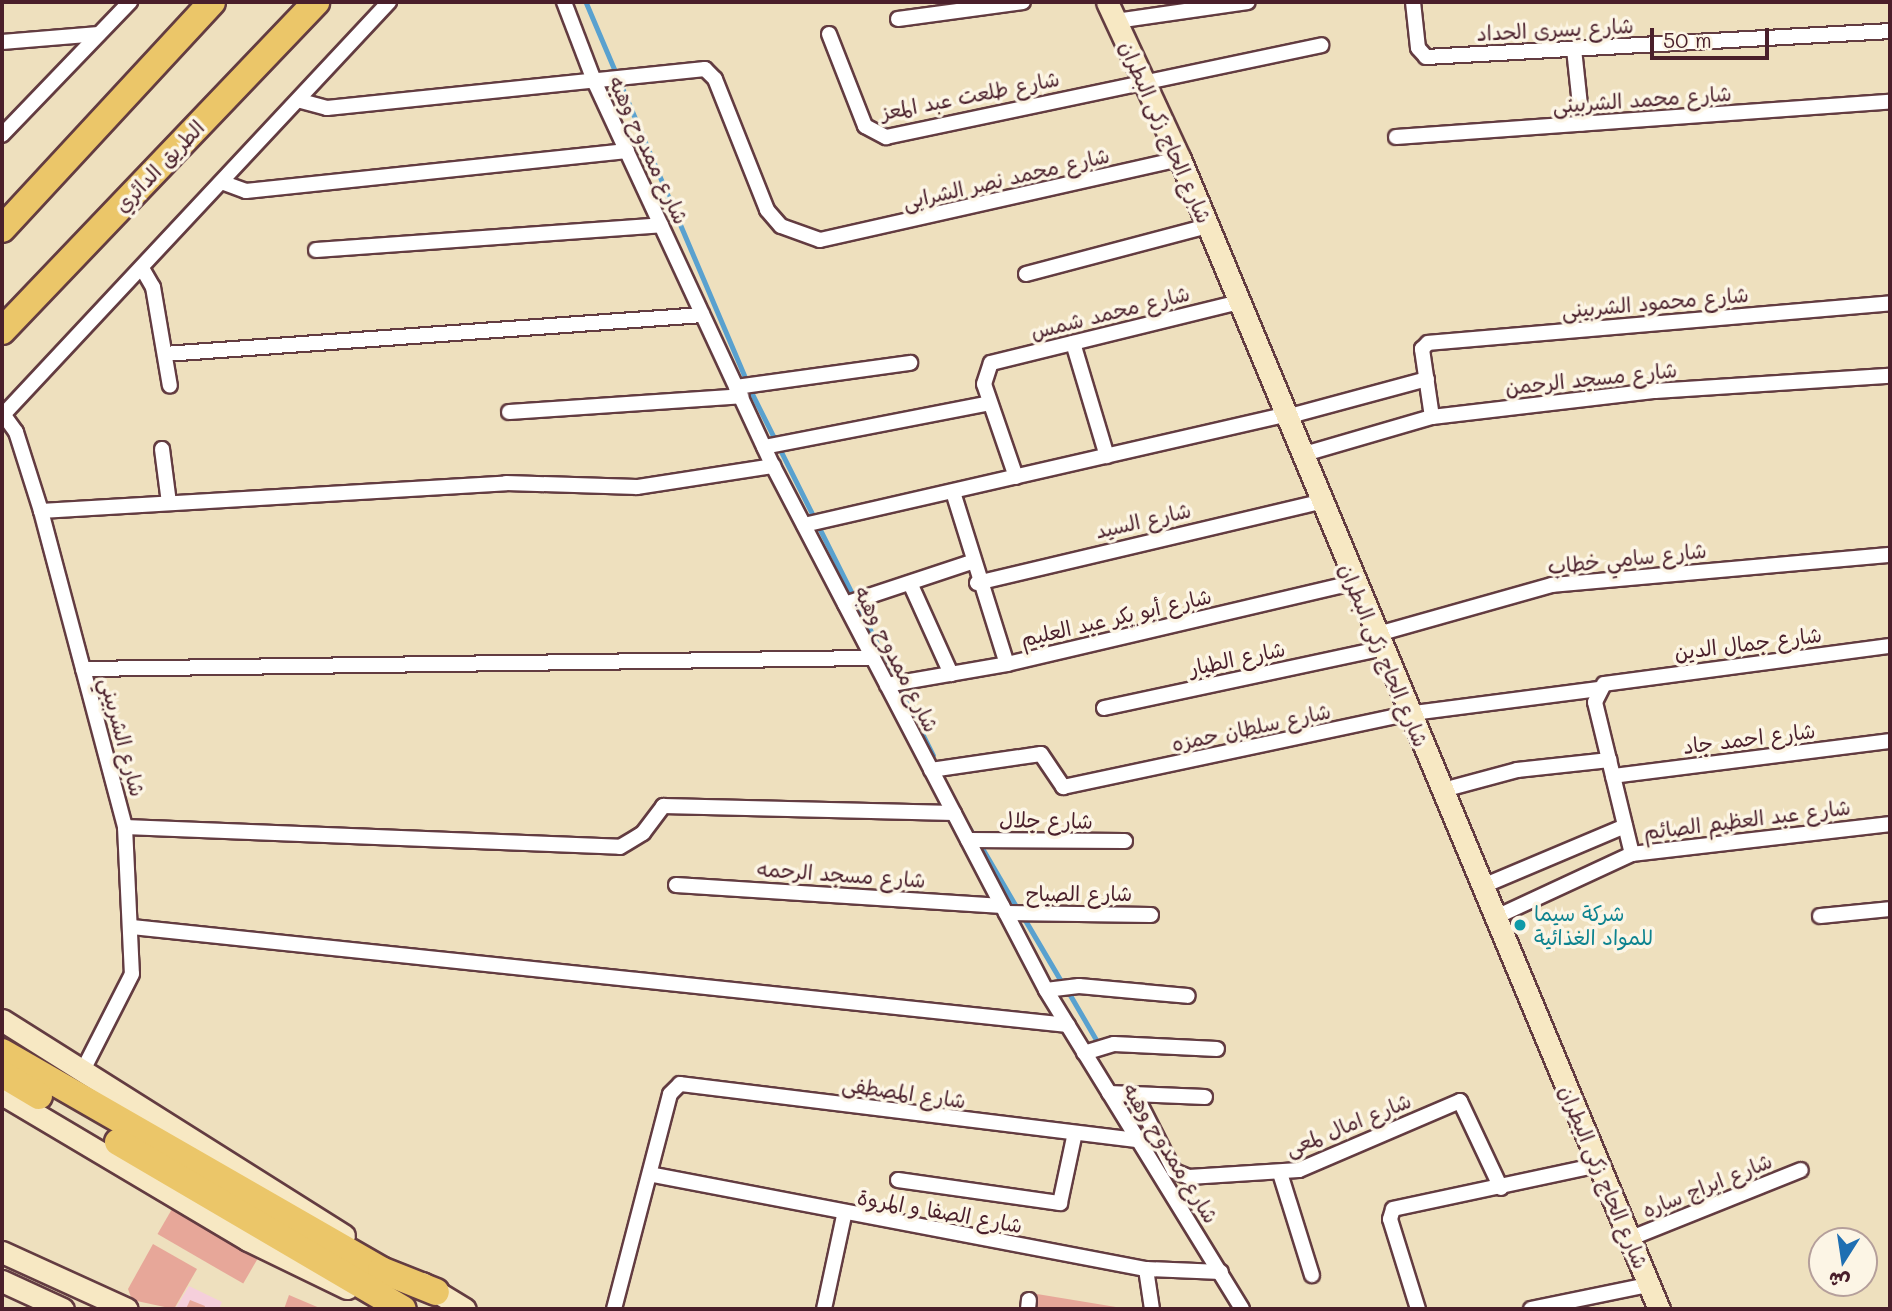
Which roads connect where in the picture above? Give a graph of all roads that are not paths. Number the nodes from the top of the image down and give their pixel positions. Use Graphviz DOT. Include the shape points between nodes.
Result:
graph roads {
  1 [pos="130,2"];
  2 [pos="212,2"];
  3 [pos="316,2"];
  4 [pos="389,2"];
  5 [pos="564,2"];
  6 [pos="1023,2"];
  7 [pos="1248,2"];
  8 [pos="1413,2"];
  9 [pos="1111,12"];
  10 [pos="898,19"];
  11 [pos="1890,32"];
  12 [pos="99,34"];
  13 [pos="829,34"];
  14 [pos="2,42"];
  15 [pos="1321,45"];
  16 [pos="1574,50"];
  17 [pos="1143,81"];
  18 [pos="595,83"];
  19 [pos="301,101"];
  20 [pos="1890,102"];
  21 [pos="1582,124"];
  22 [pos="2,135"];
  23 [pos="1396,137"];
  24 [pos="626,151"];
  25 [pos="1180,159"];
  26 [pos="224,183"];
  27 [pos="661,225"];
  28 [pos="1208,226"];
  29 [pos="2,229"];
  30 [pos="316,250"];
  31 [pos="142,271"];
  32 [pos="1026,274"];
  33 [pos="1239,302"];
  34 [pos="1890,303"];
  35 [pos="703,315"];
  36 [pos="2,331"];
  37 [pos="1073,343"];
  38 [pos="165,354"];
  39 [pos="910,363"];
  40 [pos="1890,376"];
  41 [pos="1427,379"];
  42 [pos="170,386"];
  43 [pos="744,388"];
  44 [pos="990,402"];
  45 [pos="509,412"];
  46 [pos="2,415"];
  47 [pos="1285,416"];
  48 [pos="1432,417"];
  49 [pos="773,445"];
  50 [pos="162,449"];
  51 [pos="1301,454"];
  52 [pos="1107,456"];
  53 [pos="773,466"];
  54 [pos="1016,477"];
  55 [pos="953,492"];
  56 [pos="1320,502"];
  57 [pos="169,503"];
  58 [pos="41,511"];
  59 [pos="812,524"];
  60 [pos="1890,555"];
  61 [pos="971,562"];
  62 [pos="910,583"];
  63 [pos="977,583"];
  64 [pos="1352,583"];
  65 [pos="851,602"];
  66 [pos="1377,642"];
  67 [pos="1890,646"];
  68 [pos="873,659"];
  69 [pos="1007,664"];
  70 [pos="83,669"];
  71 [pos="951,674"];
  72 [pos="893,684"];
  73 [pos="1605,685"];
  74 [pos="1104,708"];
  75 [pos="1406,714"];
  76 [pos="1890,741"];
  77 [pos="1609,761"];
  78 [pos="931,770"];
  79 [pos="1613,776"];
  80 [pos="1443,790"];
  81 [pos="954,813"];
  82 [pos="1890,824"];
  83 [pos="1625,826"];
  84 [pos="125,827"];
  85 [pos="970,840"];
  86 [pos="1125,841"];
  87 [pos="1632,854"];
  88 [pos="676,885"];
  89 [pos="1483,887"];
  90 [pos="1890,909"];
  91 [pos="1008,911"];
  92 [pos="1151,915"];
  93 [pos="1820,916"];
  94 [pos="1496,918"];
  95 [pos="132,927"];
  96 [pos="1052,988"];
  97 [pos="1188,996"];
  98 [pos="2,1020"];
  99 [pos="1068,1025"];
  100 [pos="1217,1049"];
  101 [pos="2,1052"];
  102 [pos="1084,1053"];
  103 [pos="82,1072"];
  104 [pos="2,1074"];
  105 [pos="1109,1093"];
  106 [pos="2,1094"];
  107 [pos="1135,1094"];
  108 [pos="1205,1097"];
  109 [pos="1074,1136"];
  110 [pos="1138,1140"];
  111 [pos="1599,1165"];
  112 [pos="1801,1170"];
  113 [pos="1280,1173"];
  114 [pos="654,1175"];
  115 [pos="898,1180"];
  116 [pos="1501,1188"];
  117 [pos="844,1216"];
  118 [pos="1629,1239"];
  119 [pos="2,1252"];
  120 [pos="1146,1269"];
  121 [pos="1221,1272"];
  122 [pos="1312,1275"];
  123 [pos="2,1281"];
  124 [pos="1648,1285"];
  125 [pos="436,1292"];
  126 [pos="63,1309"];
  127 [pos="127,1309"];
  128 [pos="402,1309"];
  129 [pos="465,1309"];
  130 [pos="614,1309"];
  131 [pos="824,1309"];
  132 [pos="1152,1309"];
  133 [pos="1242,1309"];
  134 [pos="1418,1309"];
  135 [pos="1531,1309"];
  136 [pos="1658,1309"];
  1 -- 12 [label="street"];
  2 -- 29 [label="highway"];
  3 -- 36 [label="highway, الطريق الدائري"];
  4 -- 19 [label="street"];
  5 -- 18 [label="street, شارع ممدوح وهبه"];
  6 -- 10 [label="street"];
  7 -- 9 [label="street"];
  8 -- 16 [label="street, شارع يسرى الحداد" via="1418,48 1432,57"];
  9 -- 17 [label="street, شارع الحاج زكى البطران"];
  11 -- 16 [label="street, شارع يسرى الحداد"];
  12 -- 14 [label="street"];
  12 -- 22 [label="street"];
  13 -- 17 [label="street, شارع طلعت عبد المعز" via="865,125 878,136"];
  15 -- 17 [label="street"];
  16 -- 21 [label="street"];
  17 -- 25 [label="street, شارع الحاج زكى البطران"];
  18 -- 19 [label="street" via="320,109"];
  18 -- 24 [label="street, شارع ممدوح وهبه"];
  18 -- 25 [label="street, شارع محمد نصر الشرابى" via="690,69 711,73 767,211 800,236 841,238"];
  19 -- 26 [label="street"];
  20 -- 21 [label="street, شارع محمد الشربينى"];
  21 -- 23 [label="street, شارع محمد الشربينى"];
  24 -- 26 [label="street" via="246,191"];
  24 -- 27 [label="street, شارع ممدوح وهبه"];
  25 -- 28 [label="street, شارع الحاج زكى البطران"];
  26 -- 31 [label="street"];
  27 -- 30 [label="street"];
  27 -- 35 [label="street, شارع ممدوح وهبه"];
  28 -- 32 [label="street"];
  28 -- 33 [label="street, شارع الحاج زكى البطران"];
  31 -- 38 [label="street" via="153,288"];
  31 -- 46 [label="street"];
  33 -- 37 [label="street, شارع محمد شمس"];
  33 -- 47 [label="street, شارع الحاج زكى البطران"];
  34 -- 41 [label="street, شارع محمود الشربينى" via="1423,345"];
  35 -- 38 [label="street"];
  35 -- 43 [label="street, شارع ممدوح وهبه"];
  37 -- 44 [label="street, شارع محمد شمس" via="991,363 984,376"];
  37 -- 52 [label="street"];
  38 -- 42 [label="street"];
  39 -- 43 [label="street"];
  40 -- 48 [label="street, شارع مسجد الرحمن" via="1655,391"];
  41 -- 47 [label="street"];
  41 -- 48 [label="street"];
  43 -- 45 [label="street"];
  43 -- 49 [label="street, شارع ممدوح وهبه"];
  44 -- 49 [label="street"];
  44 -- 54 [label="street"];
  46 -- 58 [label="street, شارع الشربيني" via="16,432"];
  47 -- 51 [label="street, شارع الحاج زكى البطران"];
  47 -- 52 [label="street"];
  48 -- 51 [label="street, شارع مسجد الرحمن"];
  49 -- 53 [label="street, شارع ممدوح وهبه"];
  50 -- 57 [label="street"];
  51 -- 56 [label="street, شارع الحاج زكى البطران"];
  52 -- 54 [label="street"];
  53 -- 57 [label="street" via="636,486 506,483"];
  53 -- 59 [label="street, شارع ممدوح وهبه"];
  54 -- 55 [label="street"];
  55 -- 59 [label="street"];
  55 -- 61 [label="street"];
  56 -- 63 [label="street, شارع السيد"];
  56 -- 64 [label="street, شارع الحاج زكى البطران"];
  57 -- 58 [label="street"];
  58 -- 70 [label="street, شارع الشربيني"];
  59 -- 65 [label="street, شارع ممدوح وهبه"];
  60 -- 66 [label="street, شارع سامي خطاب" via="1561,584"];
  61 -- 62 [label="street"];
  61 -- 63 [label="street"];
  62 -- 65 [label="street"];
  62 -- 71 [label="street"];
  63 -- 69 [label="street"];
  64 -- 66 [label="street, شارع الحاج زكى البطران"];
  64 -- 69 [label="street, شارع أبو بكر عبد العليم"];
  65 -- 68 [label="street, شارع ممدوح وهبه"];
  66 -- 74 [label="street, شارع الطيار"];
  66 -- 75 [label="street, شارع الحاج زكى البطران"];
  67 -- 73 [label="street, شارع جمال الدين"];
  68 -- 70 [label="street"];
  68 -- 72 [label="street, شارع ممدوح وهبه"];
  69 -- 71 [label="street, شارع أبو بكر عبد العليم"];
  70 -- 84 [label="street, شارع الشربيني"];
  71 -- 72 [label="street, شارع أبو بكر عبد العليم"];
  72 -- 78 [label="street, شارع ممدوح وهبه"];
  73 -- 75 [label="street, شارع سلطان حمزه"];
  73 -- 77 [label="street" via="1594,702"];
  75 -- 78 [label="street, شارع سلطان حمزه" via="1063,787 1041,754"];
  75 -- 80 [label="street, شارع الحاج زكى البطران"];
  76 -- 79 [label="street, شارع احمد جاد"];
  77 -- 79 [label="street"];
  77 -- 80 [label="street" via="1517,770"];
  78 -- 81 [label="street, شارع ممدوح وهبه"];
  79 -- 83 [label="street"];
  80 -- 89 [label="street, شارع الحاج زكى البطران"];
  81 -- 84 [label="street" via="663,806 643,833 620,847"];
  81 -- 85 [label="street, شارع ممدوح وهبه"];
  82 -- 87 [label="street, شارع عبد العظيم الصائم"];
  83 -- 87 [label="street"];
  83 -- 89 [label="street"];
  84 -- 95 [label="street, شارع الشربيني"];
  85 -- 86 [label="street, شارع جلال"];
  85 -- 91 [label="street, شارع ممدوح وهبه"];
  87 -- 94 [label="street, شارع عبد العظيم الصائم"];
  88 -- 91 [label="street, شارع مسجد الرحمه"];
  89 -- 94 [label="street, شارع الحاج زكى البطران"];
  90 -- 93 [label="street"];
  91 -- 92 [label="street, شارع الصباح"];
  91 -- 96 [label="street, شارع ممدوح وهبه"];
  94 -- 111 [label="street, شارع الحاج زكى البطران"];
  95 -- 99 [label="street"];
  95 -- 103 [label="street, شارع الشربيني" via="132,974"];
  96 -- 97 [label="street" via="1079,986"];
  96 -- 99 [label="street, شارع ممدوح وهبه"];
  98 -- 103 [label="street"];
  99 -- 102 [label="street, شارع ممدوح وهبه"];
  100 -- 102 [label="street" via="1114,1044"];
  101 -- 125 [label="highway" via="382,1270"];
  102 -- 105 [label="street, شارع ممدوح وهبه"];
  103 -- 125 [label="street"];
  104 -- 128 [label="highway"];
  105 -- 107 [label="street"];
  105 -- 110 [label="street, شارع ممدوح وهبه"];
  106 -- 128 [label="street" via="248,1240"];
  107 -- 108 [label="street"];
  107 -- 113 [label="street, شارع امال لمعى" via="1177,1174"];
  109 -- 110 [label="street, شارع المصطفى"];
  109 -- 114 [label="street, شارع المصطفى" via="687,1084 670,1094"];
  109 -- 115 [label="street" via="1060,1203"];
  110 -- 121 [label="street, شارع ممدوح وهبه"];
  111 -- 116 [label="street"];
  111 -- 118 [label="street, شارع الحاج زكى البطران"];
  112 -- 118 [label="street, شارع ابراج ساره"];
  113 -- 116 [label="street, شارع امال لمعى" via="1455,1102 1467,1107"];
  113 -- 122 [label="street"];
  114 -- 117 [label="street, شارع الصفا و المروة"];
  114 -- 130 [label="street"];
  116 -- 134 [label="street" via="1392,1209 1390,1219"];
  117 -- 120 [label="street, شارع الصفا و المروة"];
  117 -- 131 [label="street"];
  118 -- 124 [label="street, شارع الحاج زكى البطران"];
  119 -- 127 [label="street"];
  120 -- 121 [label="street, شارع الصفا و المروة"];
  120 -- 132 [label="street"];
  121 -- 133 [label="street, شارع ممدوح وهبه"];
  123 -- 126 [label="street"];
  124 -- 135 [label="street"];
  124 -- 136 [label="street, شارع الحاج زكى البطران"];
  125 -- 129 [label="street"];
}
